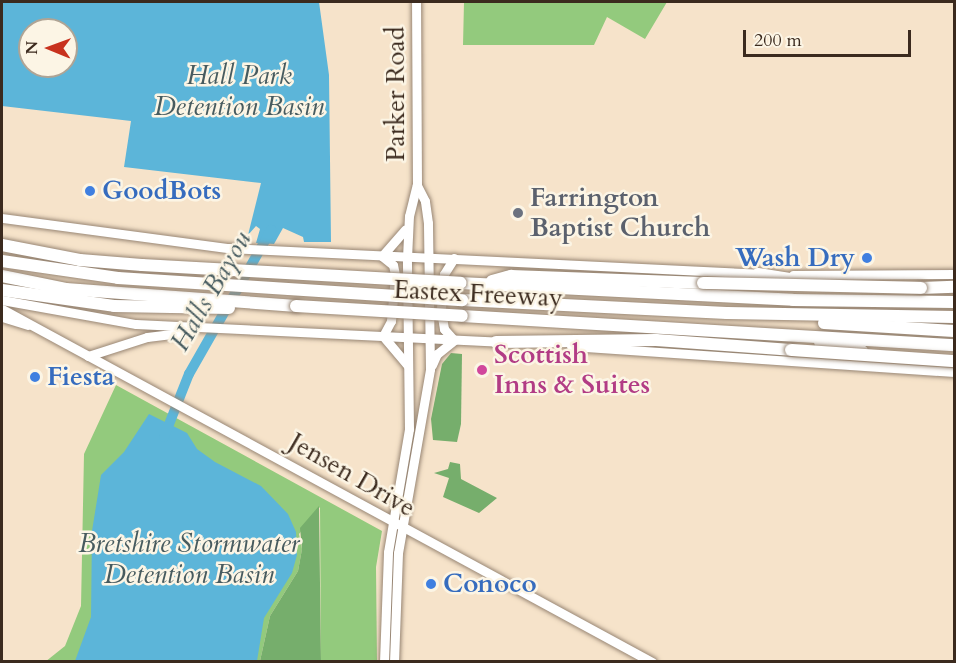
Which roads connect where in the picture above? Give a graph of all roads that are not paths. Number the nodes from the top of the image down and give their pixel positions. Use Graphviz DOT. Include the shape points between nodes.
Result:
graph roads {
  1 [pos="416,2"];
  2 [pos="417,185"];
  3 [pos="2,218"];
  4 [pos="408,222"];
  5 [pos="2,245"];
  6 [pos="382,256"];
  7 [pos="407,258"];
  8 [pos="429,258"];
  9 [pos="454,258"];
  10 [pos="2,261"];
  11 [pos="758,274"];
  12 [pos="954,274"];
  13 [pos="2,276"];
  14 [pos="482,284"];
  15 [pos="954,287"];
  16 [pos="2,290"];
  17 [pos="2,300"];
  18 [pos="894,302"];
  19 [pos="954,302"];
  20 [pos="296,306"];
  21 [pos="2,309"];
  22 [pos="727,313"];
  23 [pos="798,316"];
  24 [pos="2,317"];
  25 [pos="954,317"];
  26 [pos="815,322"];
  27 [pos="954,324"];
  28 [pos="30,326"];
  29 [pos="169,330"];
  30 [pos="954,331"];
  31 [pos="769,332"];
  32 [pos="383,336"];
  33 [pos="408,337"];
  34 [pos="430,339"];
  35 [pos="454,340"];
  36 [pos="496,342"];
  37 [pos="119,345"];
  38 [pos="954,345"];
  39 [pos="88,356"];
  40 [pos="954,361"];
  41 [pos="954,367"];
  42 [pos="430,369"];
  43 [pos="409,370"];
  44 [pos="116,371"];
  45 [pos="954,372"];
  46 [pos="409,429"];
  47 [pos="420,431"];
  48 [pos="398,526"];
  49 [pos="384,662"];
  50 [pos="394,662"];
  51 [pos="652,662"];
  1 -- 2 [label="main road, Parker Road"];
  2 -- 4 [label="main road, Parker Road"];
  2 -- 8 [label="main road, Parker Road" via="425,201"];
  3 -- 6 [label="main road" via="228,248"];
  4 -- 6 [label="main road" via="402,237"];
  4 -- 7 [label="main road, Parker Road"];
  5 -- 14 [label="highway, Eastex Freeway, bridge" via="80,260"];
  6 -- 7 [label="main road"];
  6 -- 32 [label="main road" via="393,265 395,275 391,321"];
  7 -- 8 [label="main road"];
  7 -- 33 [label="main road, Parker Road"];
  8 -- 9 [label="main road"];
  8 -- 34 [label="main road, Parker Road"];
  9 -- 11 [label="main road"];
  9 -- 35 [label="main road" via="444,274 441,310 444,329"];
  10 -- 22 [label="highway, bridge" via="118,278"];
  11 -- 12 [label="main road"];
  11 -- 18 [label="highway" via="865,292"];
  13 -- 20 [label="highway, Eastex Freeway" via="66,289"];
  14 -- 15 [label="highway, bridge" via="511,276"];
  14 -- 18 [label="highway, Eastex Freeway"];
  16 -- 20 [label="highway" via="114,306"];
  17 -- 29 [label="main road"];
  18 -- 19 [label="highway, Eastex Freeway"];
  20 -- 31 [label="highway, Eastex Freeway, bridge"];
  21 -- 28 [label="main road, Jensen Drive"];
  22 -- 23 [label="highway"];
  22 -- 26 [label="highway"];
  23 -- 25 [label="highway"];
  23 -- 27 [label="highway"];
  24 -- 28 [label="main road, Jensen Drive"];
  26 -- 27 [label="highway"];
  26 -- 30 [label="highway"];
  28 -- 39 [label="main road, Jensen Drive"];
  29 -- 32 [label="main road"];
  29 -- 37 [label="main road"];
  31 -- 38 [label="highway, Eastex Freeway"];
  31 -- 41 [label="highway"];
  32 -- 33 [label="main road"];
  32 -- 43 [label="main road" via="405,358"];
  33 -- 34 [label="main road"];
  33 -- 43 [label="main road, Parker Road"];
  34 -- 35 [label="main road"];
  34 -- 42 [label="main road, Parker Road"];
  35 -- 36 [label="main road"];
  35 -- 42 [label="main road" via="437,354"];
  36 -- 40 [label="highway, bridge" via="656,340"];
  36 -- 45 [label="main road"];
  37 -- 39 [label="main road"];
  37 -- 44 [label="main road" via="112,359"];
  39 -- 44 [label="main road, Jensen Drive"];
  42 -- 47 [label="main road, Parker Road"];
  43 -- 46 [label="main road, Parker Road"];
  44 -- 48 [label="main road, Jensen Drive"];
  46 -- 47 [label="main road"];
  46 -- 48 [label="main road, Parker Road"];
  47 -- 48 [label="main road, Parker Road"];
  48 -- 49 [label="main road, Parker Road" via="386,578"];
  48 -- 50 [label="main road, Parker Road"];
  48 -- 51 [label="main road, Jensen Drive"];
}
